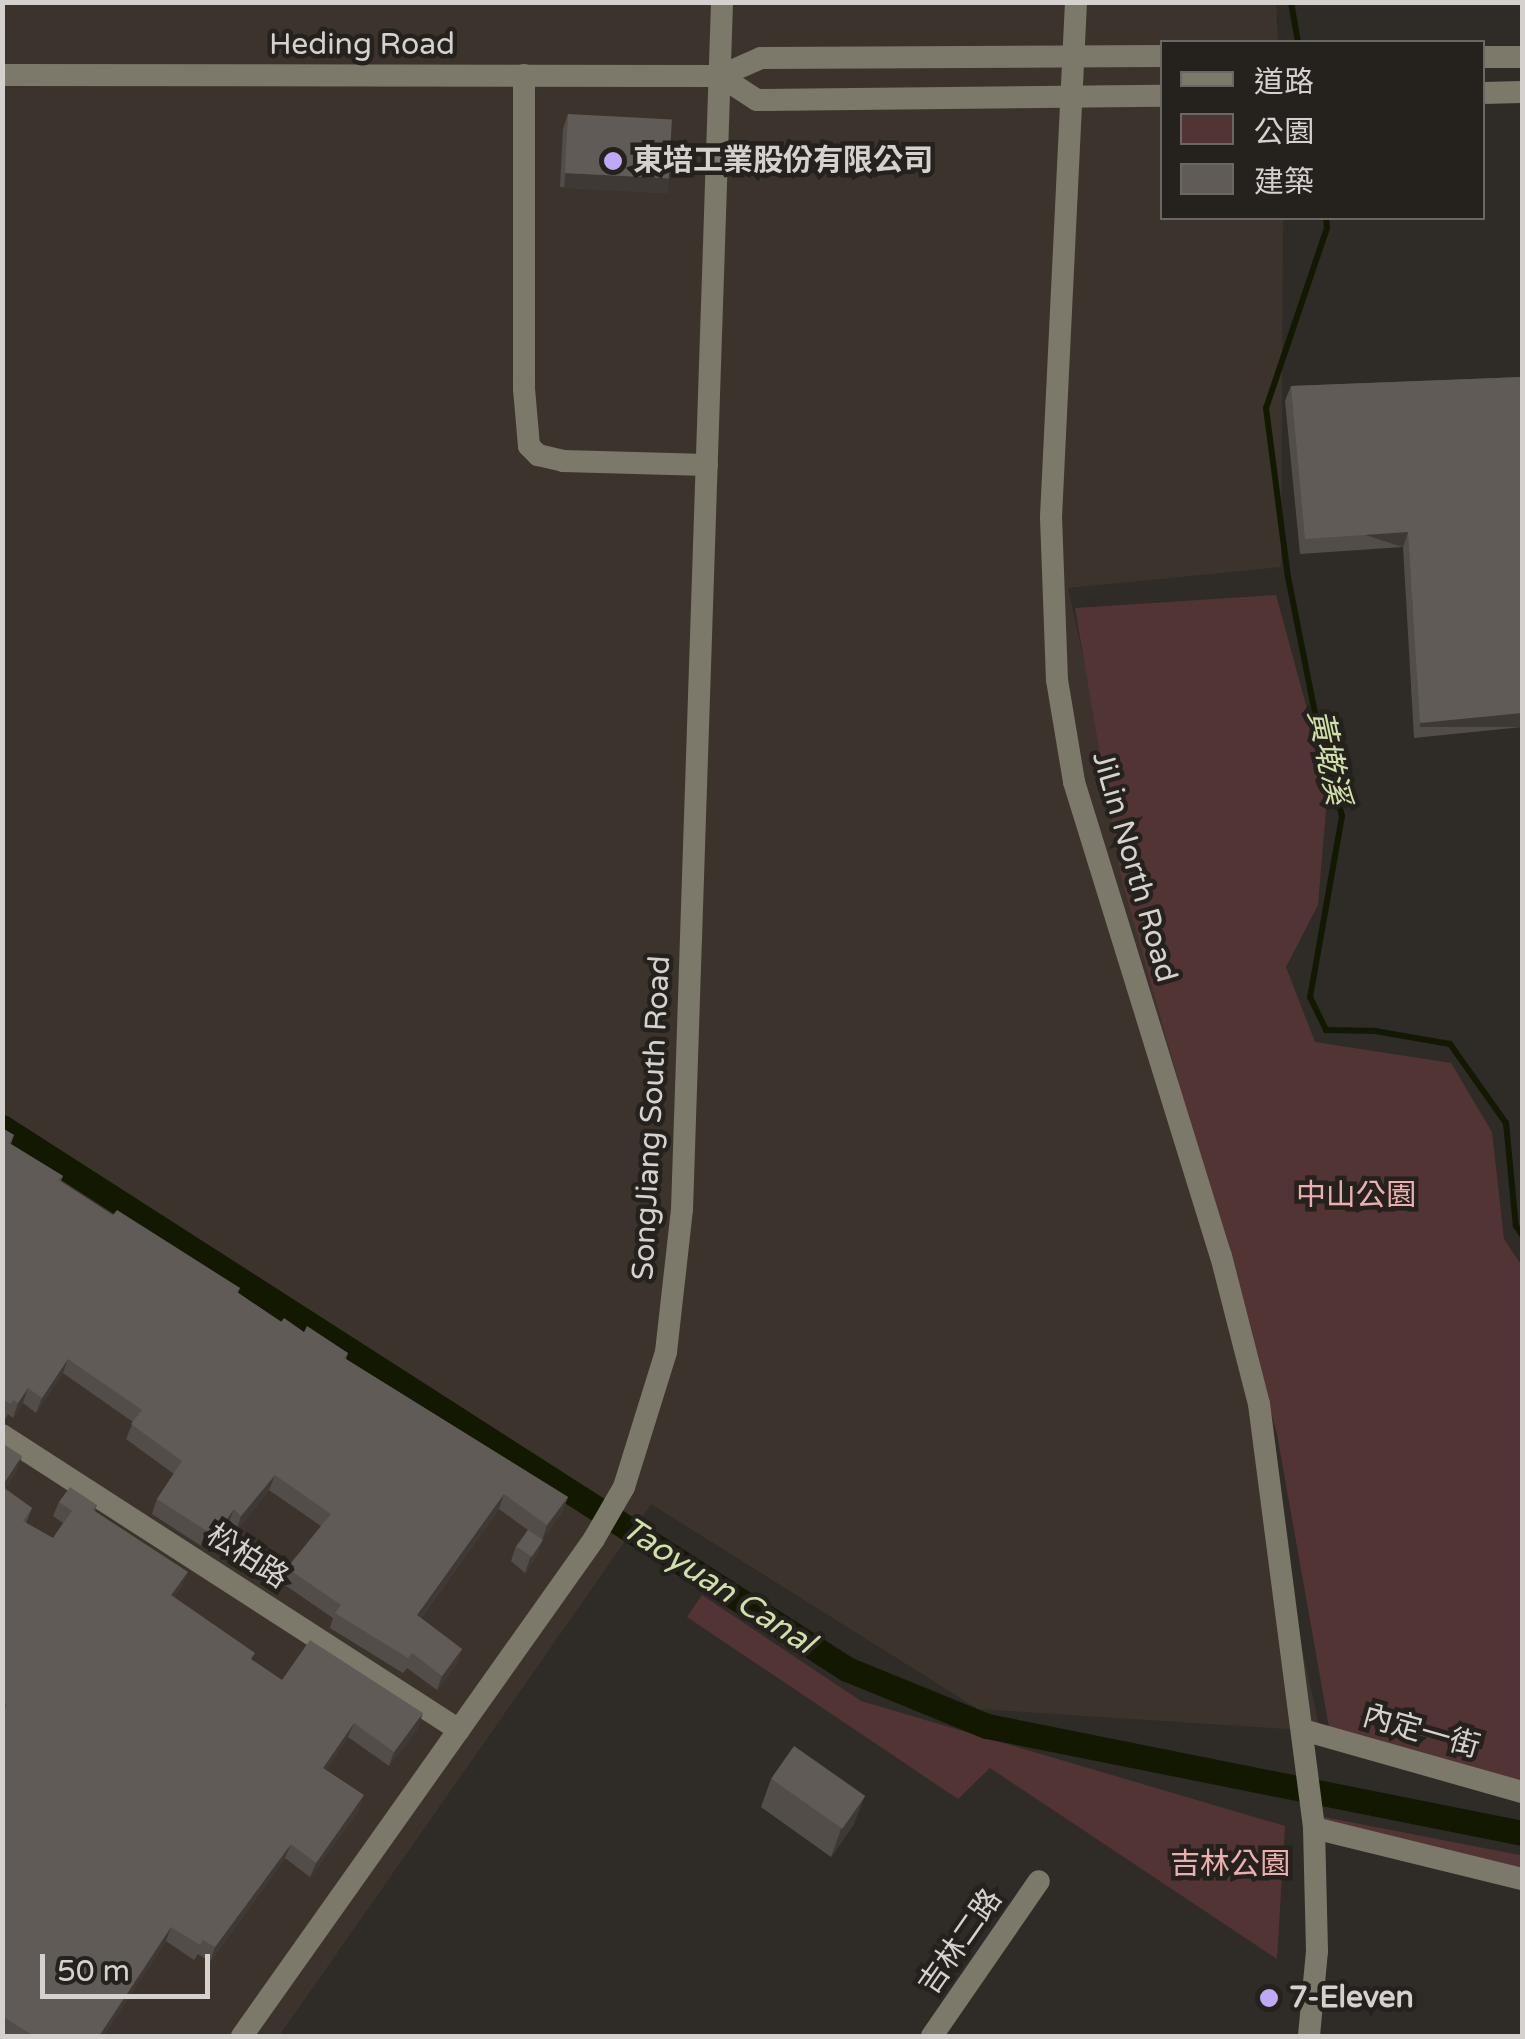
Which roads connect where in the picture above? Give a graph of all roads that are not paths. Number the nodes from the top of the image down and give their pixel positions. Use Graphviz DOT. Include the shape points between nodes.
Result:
graph roads {
  1 [pos="722,2"];
  2 [pos="1076,2"];
  3 [pos="1072,54"];
  4 [pos="1160,56"];
  5 [pos="1485,57"];
  6 [pos="1522,57"];
  7 [pos="2,75"];
  8 [pos="524,75"];
  9 [pos="720,76"];
  10 [pos="1485,92"];
  11 [pos="1522,92"];
  12 [pos="1160,96"];
  13 [pos="1071,97"];
  14 [pos="708,465"];
  15 [pos="2,1435"];
  16 [pos="459,1730"];
  17 [pos="1302,1730"];
  18 [pos="1522,1792"];
  19 [pos="1312,1817"];
  20 [pos="1522,1879"];
  21 [pos="1039,1881"];
  22 [pos="242,2036"];
  23 [pos="932,2036"];
  24 [pos="1309,2036"];
  1 -- 9 [label="street, SongJiang South Road"];
  2 -- 3 [label="street, JiLin North Road"];
  3 -- 4 [label="street, Heding Road"];
  3 -- 9 [label="street, Heding Road" via="762,58"];
  3 -- 13 [label="street, JiLin North Road"];
  5 -- 6 [label="street"];
  7 -- 8 [label="street, Heding Road"];
  8 -- 9 [label="street, Heding Road"];
  8 -- 14 [label="street" via="528,446 564,462"];
  9 -- 13 [label="street, Heding Road" via="757,100"];
  9 -- 14 [label="street, SongJiang South Road"];
  10 -- 11 [label="street"];
  12 -- 13 [label="street, Heding Road"];
  13 -- 17 [label="street, JiLin North Road" via="1051,517 1057,680 1074,782 1221,1256 1258,1404"];
  14 -- 16 [label="street, SongJiang South Road" via="682,1209 666,1352 624,1486"];
  15 -- 16 [label="street, 松柏路"];
  16 -- 22 [label="street, SongJiang South Road"];
  17 -- 18 [label="street, 內定一街"];
  17 -- 19 [label="street, JiLin North Road"];
  19 -- 20 [label="street"];
  19 -- 24 [label="street, JiLin North Road" via="1317,1951"];
  21 -- 23 [label="street, 吉林二路"];
}
